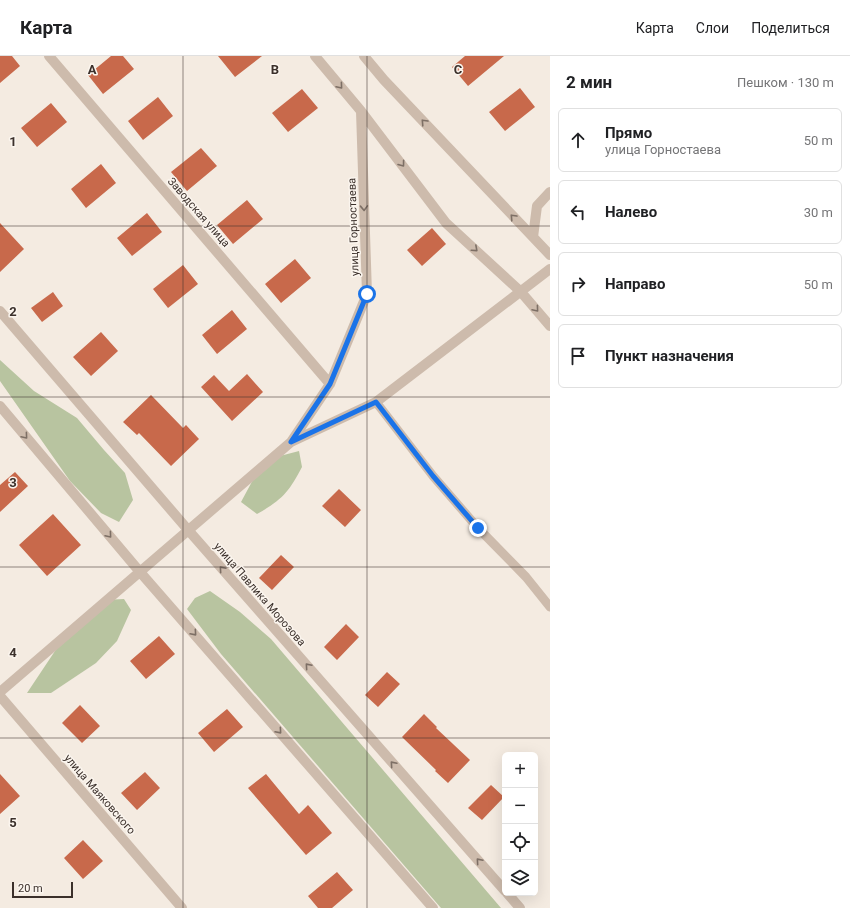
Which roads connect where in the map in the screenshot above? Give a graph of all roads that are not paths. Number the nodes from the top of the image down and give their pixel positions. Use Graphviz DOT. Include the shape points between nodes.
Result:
graph roads {
  1 [pos="49,56"];
  2 [pos="315,56"];
  3 [pos="364,56"];
  4 [pos="361,111"];
  5 [pos="550,192"];
  6 [pos="533,237"];
  7 [pos="550,255"];
  8 [pos="550,269"];
  9 [pos="521,292"];
  10 [pos="0,311"];
  11 [pos="550,326"];
  12 [pos="330,384"];
  13 [pos="376,402"];
  14 [pos="0,406"];
  15 [pos="291,442"];
  16 [pos="188,531"];
  17 [pos="140,572"];
  18 [pos="550,607"];
  19 [pos="0,692"];
  20 [pos="0,696"];
  21 [pos="502,888"];
  22 [pos="510,896"];
  23 [pos="182,908"];
  24 [pos="433,908"];
  25 [pos="520,908"];
  1 -- 12 [label="street, Заводская улица"];
  2 -- 4 [label="street, one-way"];
  6 -- 3 [label="street, one-way"];
  4 -- 9 [label="street, one-way" via="446,223"];
  4 -- 12 [label="street, улица Горностаева, one-way" via="367,294"];
  5 -- 6 [label="street" via="538,206"];
  6 -- 7 [label="street"];
  8 -- 9 [label="street"];
  9 -- 11 [label="street, one-way"];
  9 -- 13 [label="street"];
  10 -- 16 [label="street, улица Павлика Морозова"];
  12 -- 15 [label="street, улица Горностаева"];
  13 -- 15 [label="street"];
  13 -- 18 [label="lane" via="433,476 478,528 526,577"];
  14 -- 17 [label="street, one-way"];
  15 -- 16 [label="street"];
  16 -- 17 [label="street"];
  21 -- 16 [label="street, улица Павлика Морозова, one-way"];
  17 -- 19 [label="street"];
  17 -- 24 [label="street, one-way"];
  20 -- 23 [label="street, улица Маяковского"];
  22 -- 25 [label="street"];
}
